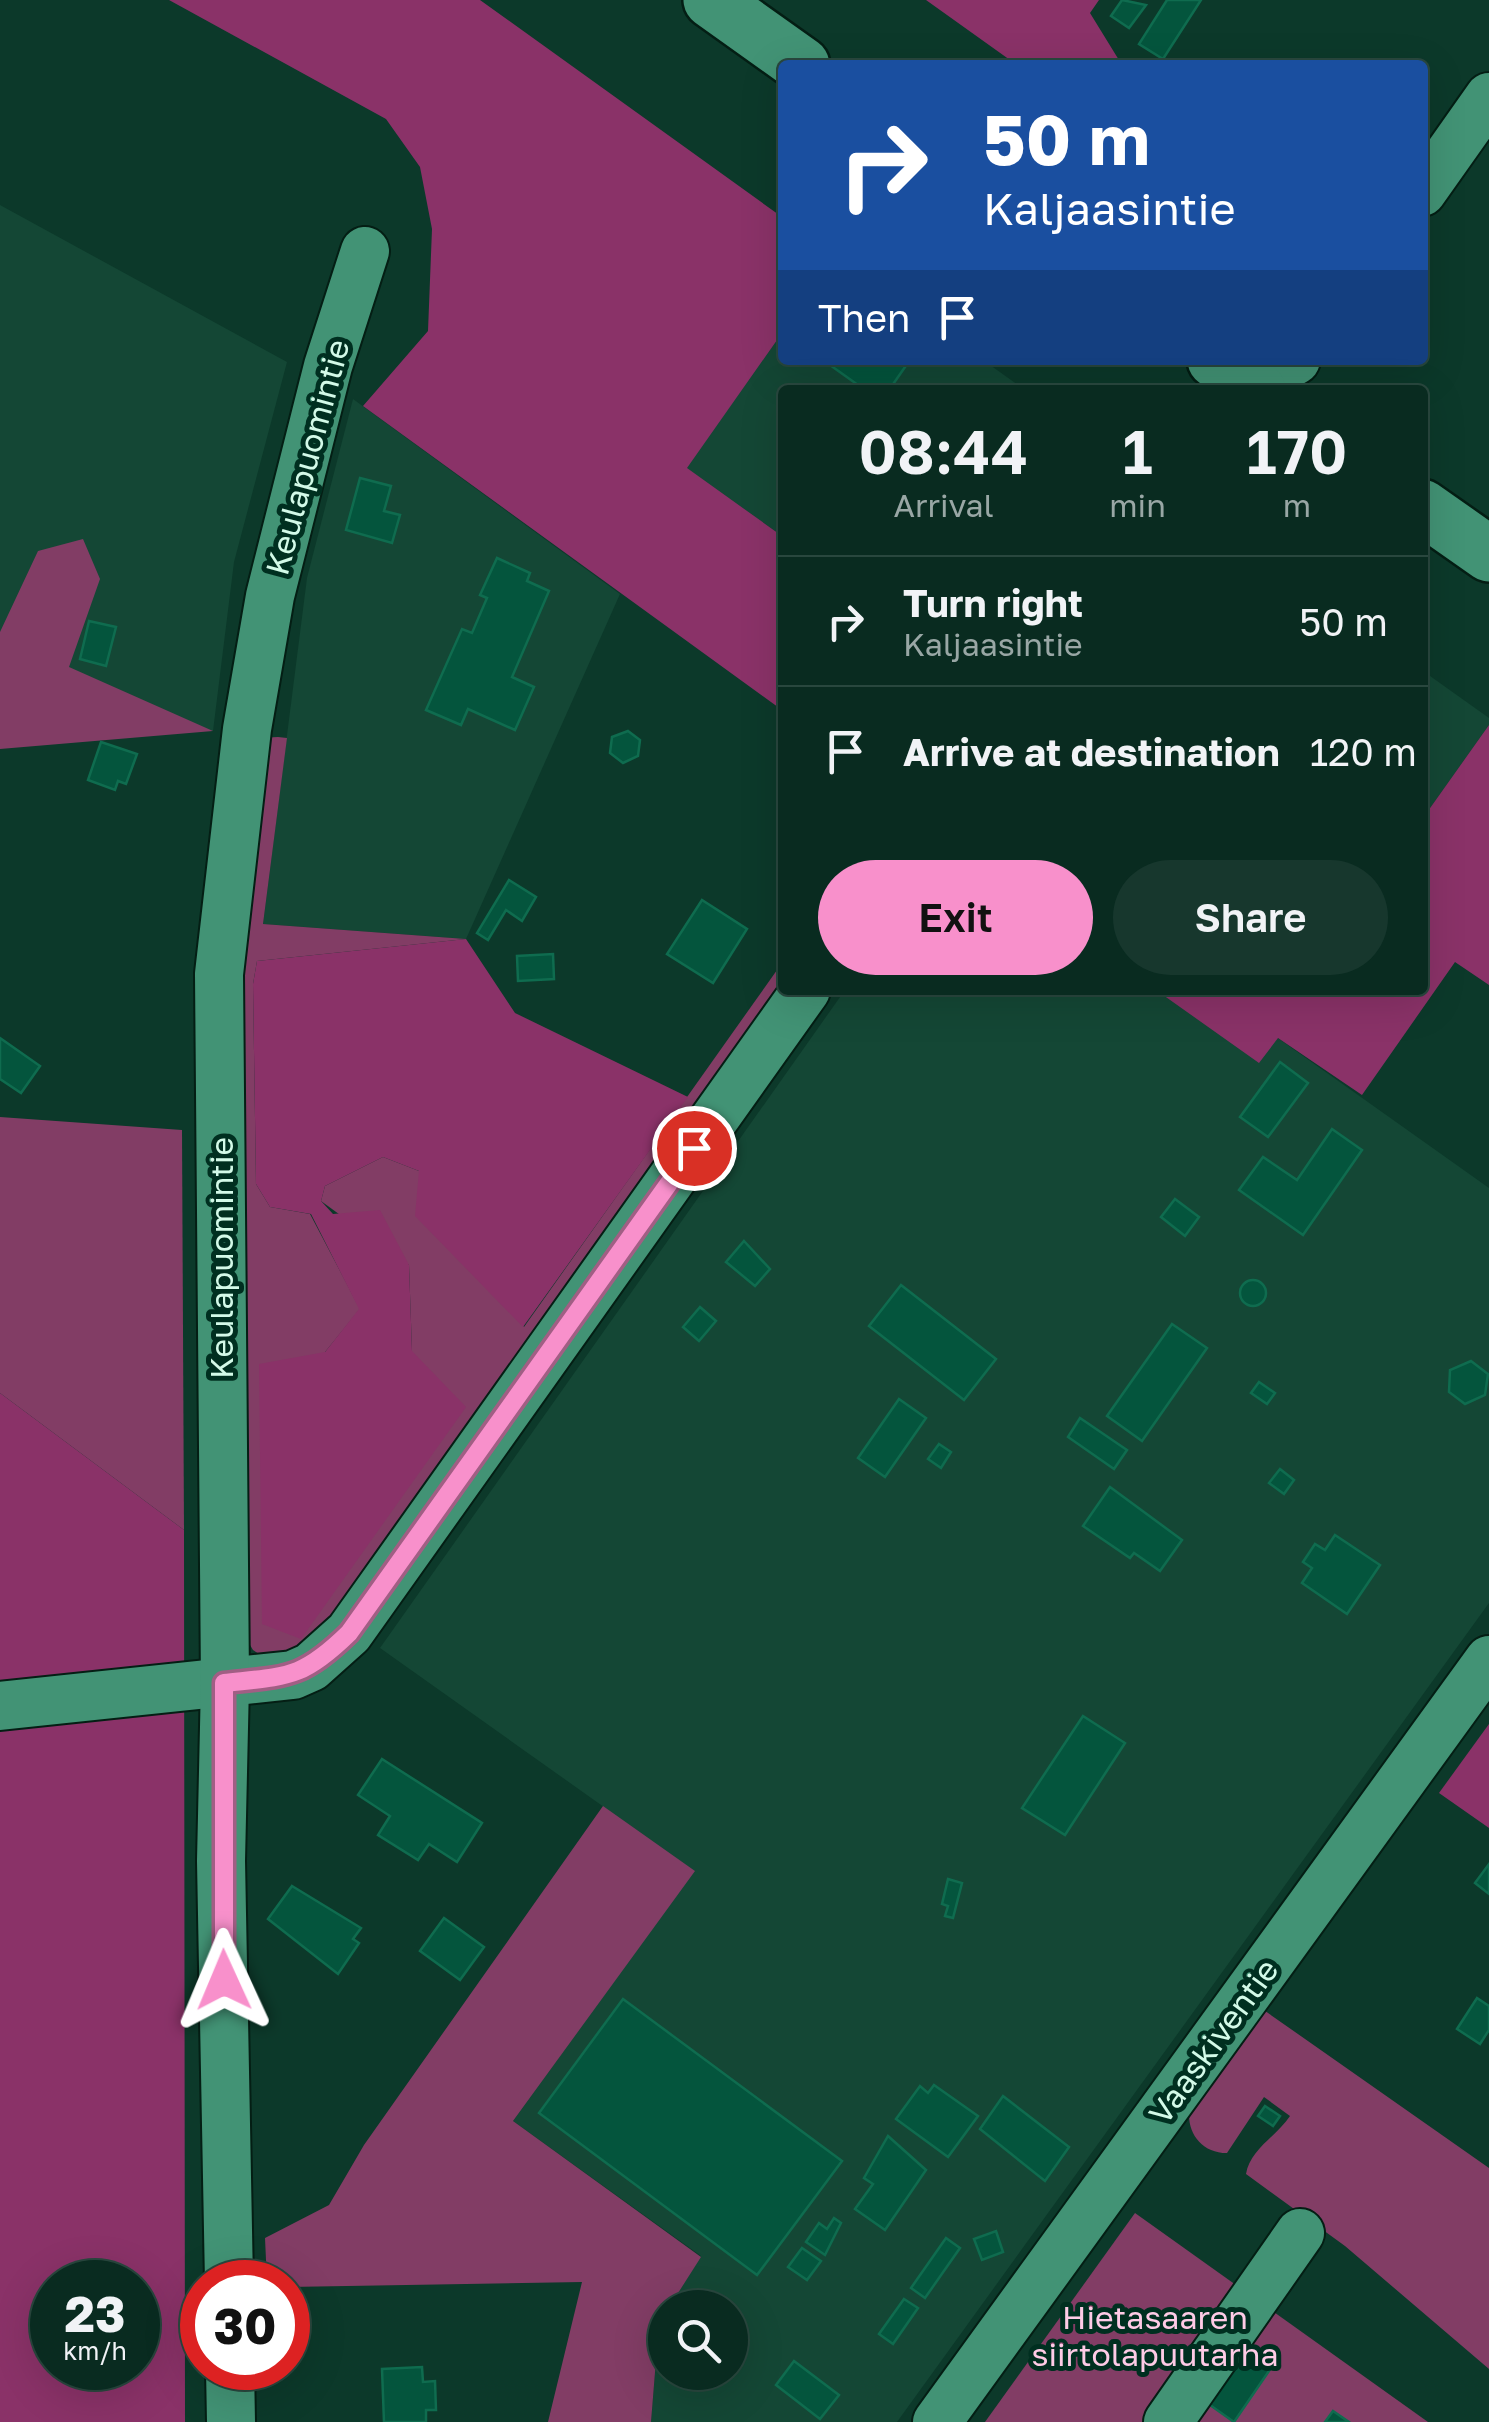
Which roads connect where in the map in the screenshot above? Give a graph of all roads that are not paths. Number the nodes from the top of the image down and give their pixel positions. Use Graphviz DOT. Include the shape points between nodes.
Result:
graph roads {
  1 [pos="711,0"];
  2 [pos="795,60"];
  3 [pos="1489,98"];
  4 [pos="1428,184"];
  5 [pos="365,251"];
  6 [pos="1428,511"];
  7 [pos="1489,554"];
  8 [pos="802,995"];
  9 [pos="1489,1660"];
  10 [pos="224,1683"];
  11 [pos="0,1706"];
  12 [pos="1300,2232"];
  13 [pos="230,2260"];
  14 [pos="230,2390"];
  15 [pos="231,2422"];
  16 [pos="937,2422"];
  17 [pos="1168,2422"];
  1 -- 2 [label="street"];
  3 -- 4 [label="street"];
  5 -- 10 [label="street, Keulapuomintie" via="328,366 270,596 218,974"];
  6 -- 7 [label="street"];
  8 -- 10 [label="street" via="349,1633 293,1676"];
  9 -- 16 [label="street, Vaaskiventie"];
  10 -- 11 [label="street"];
  10 -- 13 [label="street, Keulapuomintie"];
  12 -- 17 [label="street"];
  14 -- 15 [label="street"];
}
